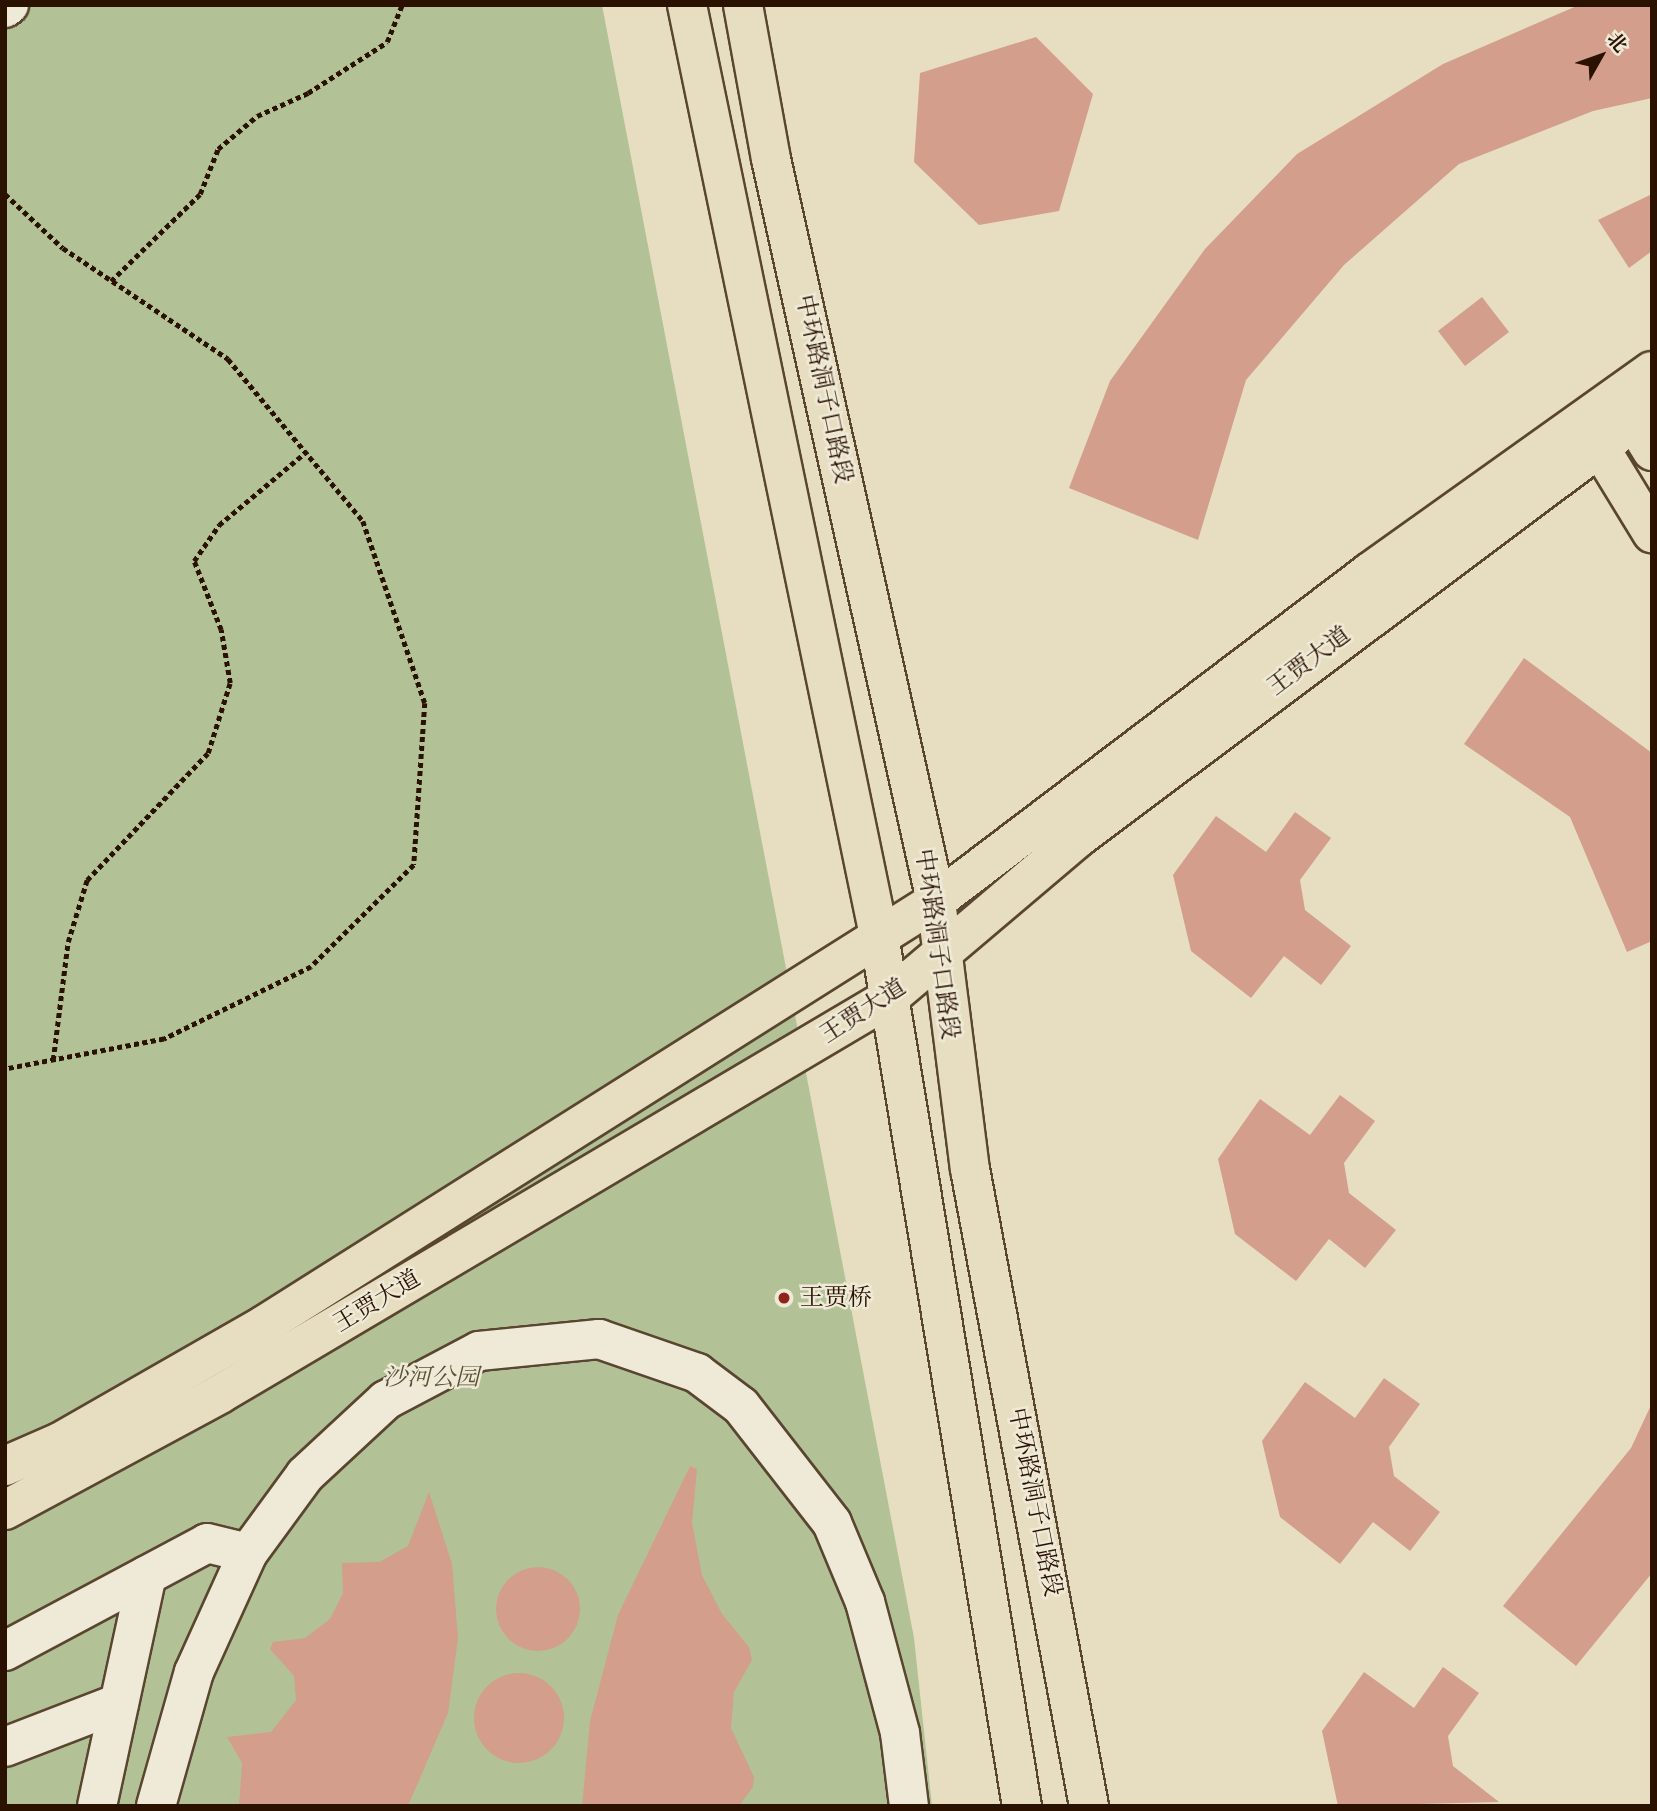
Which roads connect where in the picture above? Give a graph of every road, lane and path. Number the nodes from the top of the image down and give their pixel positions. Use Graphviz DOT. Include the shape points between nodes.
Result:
graph roads {
  1 [pos="402,5"];
  2 [pos="687,5"];
  3 [pos="743,5"];
  4 [pos="5,194"];
  5 [pos="111,281"];
  6 [pos="1652,371"];
  7 [pos="1639,419"];
  8 [pos="1591,433"];
  9 [pos="306,452"];
  10 [pos="1652,533"];
  11 [pos="936,901"];
  12 [pos="878,935"];
  13 [pos="939,958"];
  14 [pos="889,998"];
  15 [pos="52,1060"];
  16 [pos="5,1069"];
  17 [pos="5,1466"];
  18 [pos="5,1510"];
  19 [pos="248,1553"];
  20 [pos="147,1576"];
  21 [pos="5,1651"];
  22 [pos="119,1703"];
  23 [pos="5,1747"];
  24 [pos="97,1806"];
  25 [pos="156,1806"];
  26 [pos="909,1806"];
  27 [pos="1022,1806"];
  28 [pos="1089,1806"];
  1 -- 5 [label="path" via="387,42 308,93 257,116 218,149 200,194"];
  2 -- 12 [label="main road" via="742,295"];
  3 -- 11 [label="main road, 中环路洞子口路段"];
  4 -- 5 [label="path" via="64,248"];
  5 -- 9 [label="path" via="228,359"];
  6 -- 7 [label="main road, 王贾大道"];
  7 -- 8 [label="main road, 王贾大道"];
  8 -- 10 [label="main road"];
  8 -- 11 [label="main road, 王贾大道" via="1370,572"];
  8 -- 13 [label="main road, 王贾大道" via="1079,837"];
  9 -- 15 [label="path" via="219,524 194,561 221,630 230,683 208,753 87,880 68,942"];
  9 -- 15 [label="path" via="363,521 425,703 414,865 312,967 164,1039"];
  11 -- 12 [label="main road, 王贾大道"];
  11 -- 13 [label="main road, 中环路洞子口路段"];
  12 -- 14 [label="main road"];
  12 -- 17 [label="main road, 王贾大道" via="264,1325 60,1442"];
  13 -- 14 [label="main road, 王贾大道"];
  13 -- 28 [label="main road, 中环路洞子口路段" via="970,1169"];
  14 -- 18 [label="main road, 王贾大道" via="220,1394"];
  14 -- 27 [label="main road"];
  15 -- 16 [label="path"];
  19 -- 20 [label="lane" via="207,1543"];
  19 -- 25 [label="lane" via="194,1672"];
  19 -- 26 [label="lane" via="305,1475 386,1400 479,1352 599,1339 652,1353 697,1374 741,1406 832,1523 865,1602 900,1733"];
  20 -- 21 [label="lane"];
  20 -- 22 [label="lane"];
  22 -- 23 [label="lane"];
  22 -- 24 [label="lane"];
}
